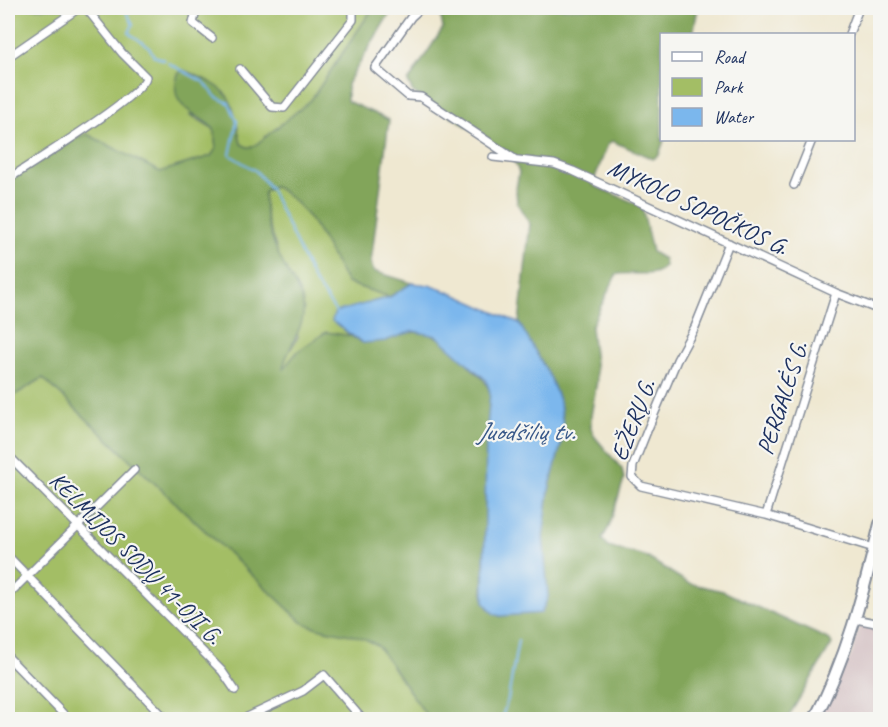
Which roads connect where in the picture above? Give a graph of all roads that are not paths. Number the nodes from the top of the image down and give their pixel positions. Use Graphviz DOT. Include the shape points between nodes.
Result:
graph roads {
  1 [pos="79,8"];
  2 [pos="86,8"];
  3 [pos="209,8"];
  4 [pos="353,8"];
  5 [pos="421,8"];
  6 [pos="859,8"];
  7 [pos="194,9"];
  8 [pos="849,33"];
  9 [pos="212,38"];
  10 [pos="8,57"];
  11 [pos="240,69"];
  12 [pos="812,141"];
  13 [pos="494,157"];
  14 [pos="515,160"];
  15 [pos="8,179"];
  16 [pos="794,185"];
  17 [pos="729,243"];
  18 [pos="836,293"];
  19 [pos="880,310"];
  20 [pos="8,455"];
  21 [pos="134,470"];
  22 [pos="766,515"];
  23 [pos="880,524"];
  24 [pos="77,526"];
  25 [pos="874,548"];
  26 [pos="8,556"];
  27 [pos="27,576"];
  28 [pos="8,595"];
  29 [pos="856,619"];
  30 [pos="880,624"];
  31 [pos="8,657"];
  32 [pos="235,690"];
  33 [pos="266,710"];
  34 [pos="164,717"];
  35 [pos="69,720"];
  36 [pos="241,720"];
  37 [pos="271,720"];
  38 [pos="363,720"];
  39 [pos="814,720"];
  1 -- 10 [label="street"];
  2 -- 15 [label="street" via="146,77 145,83 126,102"];
  3 -- 7 [label="street"];
  4 -- 11 [label="street" via="353,20 284,108 272,107"];
  5 -- 14 [label="street" via="375,68 408,96 421,98"];
  6 -- 8 [label="street"];
  7 -- 9 [label="street" via="192,23"];
  12 -- 16 [label="street"];
  13 -- 14 [label="street, MYKOLO SOPOČKOS G."];
  14 -- 17 [label="street, MYKOLO SOPOČKOS G." via="554,164 573,171"];
  17 -- 18 [label="street, MYKOLO SOPOČKOS G."];
  17 -- 22 [label="street, EŽERŲ G." via="631,473 641,486"];
  18 -- 19 [label="street, MYKOLO SOPOČKOS G."];
  18 -- 22 [label="street, PERGALĖS G."];
  20 -- 24 [label="street, KELMIJOS SODŲ 41-OJI G."];
  21 -- 24 [label="street"];
  22 -- 25 [label="street, EŽERŲ G."];
  23 -- 25 [label="main road"];
  24 -- 27 [label="street"];
  24 -- 32 [label="street, KELMIJOS SODŲ 41-OJI G." via="222,671"];
  25 -- 29 [label="main road"];
  26 -- 27 [label="street"];
  27 -- 28 [label="street"];
  27 -- 34 [label="street"];
  29 -- 30 [label="street"];
  29 -- 39 [label="main road" via="843,660"];
  31 -- 35 [label="street"];
  33 -- 36 [label="street"];
  33 -- 37 [label="street"];
  33 -- 38 [label="street" via="324,675"];
}
